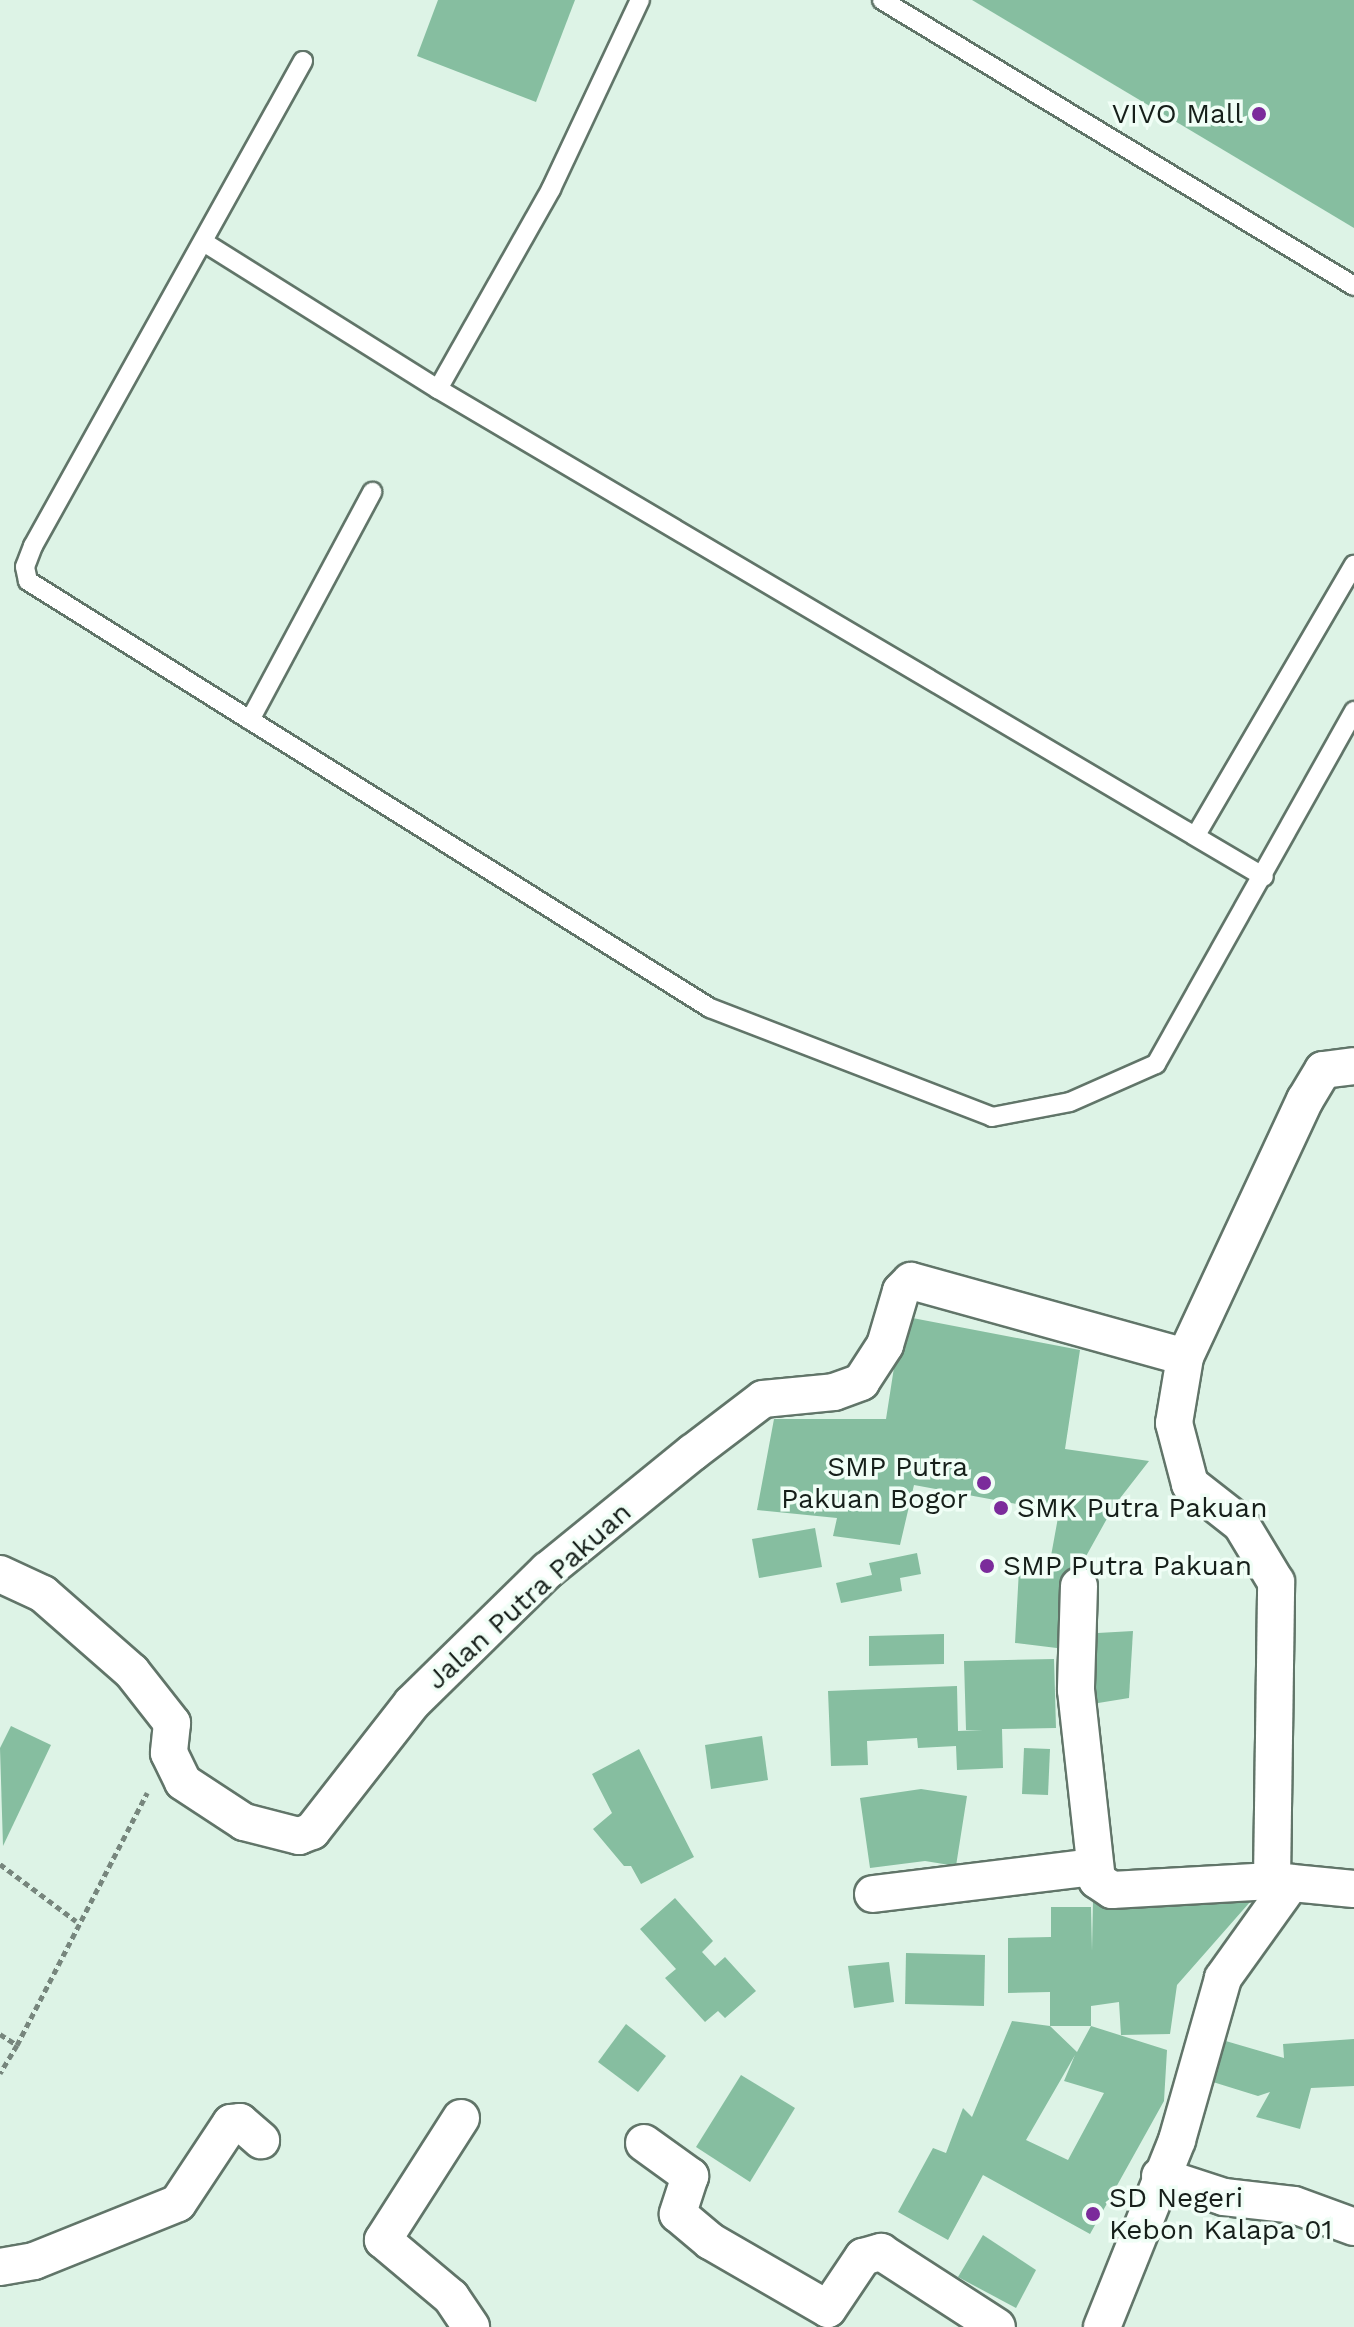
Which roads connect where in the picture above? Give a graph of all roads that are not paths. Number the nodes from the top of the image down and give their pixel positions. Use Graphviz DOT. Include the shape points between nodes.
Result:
graph roads {
  1 [pos="640,0"];
  2 [pos="882,0"];
  3 [pos="303,61"];
  4 [pos="205,243"];
  5 [pos="1354,286"];
  6 [pos="438,389"];
  7 [pos="372,492"];
  8 [pos="1354,565"];
  9 [pos="1354,711"];
  10 [pos="250,720"];
  11 [pos="1196,835"];
  12 [pos="1264,877"];
  13 [pos="1354,1066"];
  14 [pos="1185,1357"];
  15 [pos="0,1574"];
  16 [pos="1079,1586"];
  17 [pos="1092,1867"];
  18 [pos="1281,1882"];
  19 [pos="1354,1889"];
  20 [pos="873,1894"];
  21 [pos="461,2118"];
  22 [pos="261,2140"];
  23 [pos="644,2143"];
  24 [pos="1160,2176"];
  25 [pos="1354,2227"];
  26 [pos="0,2267"];
  27 [pos="471,2327"];
  28 [pos="997,2327"];
  29 [pos="1102,2327"];
  1 -- 6 [label="lane" via="551,189"];
  2 -- 5 [label="lane"];
  3 -- 4 [label="lane"];
  4 -- 6 [label="lane"];
  4 -- 10 [label="lane" via="25,567 36,591"];
  6 -- 11 [label="lane"];
  7 -- 10 [label="lane"];
  8 -- 11 [label="lane"];
  9 -- 12 [label="lane"];
  10 -- 12 [label="lane" via="710,1008 992,1117 1070,1102 1156,1064"];
  11 -- 12 [label="lane"];
  13 -- 14 [label="street" via="1323,1070 1305,1100"];
  14 -- 15 [label="street, Jalan Putra Pakuan" via="911,1281 901,1291 885,1345 861,1382 834,1392 763,1399 596,1531 412,1703 312,1831 299,1836 244,1822 183,1782 169,1753 172,1723 132,1672 43,1594"];
  14 -- 18 [label="street" via="1174,1423 1190,1484 1241,1524 1276,1582"];
  16 -- 17 [label="street" via="1076,1690"];
  17 -- 18 [label="street" via="1112,1890"];
  17 -- 20 [label="street"];
  18 -- 19 [label="street"];
  18 -- 24 [label="street" via="1223,1978"];
  21 -- 27 [label="street" via="383,2240 451,2297"];
  22 -- 26 [label="street" via="240,2122 231,2123 178,2203 34,2261"];
  23 -- 28 [label="street" via="665,2164 690,2176 678,2214 710,2241 828,2309 863,2257 881,2252"];
  24 -- 25 [label="street" via="1224,2197 1294,2205"];
  24 -- 29 [label="street"];
}
